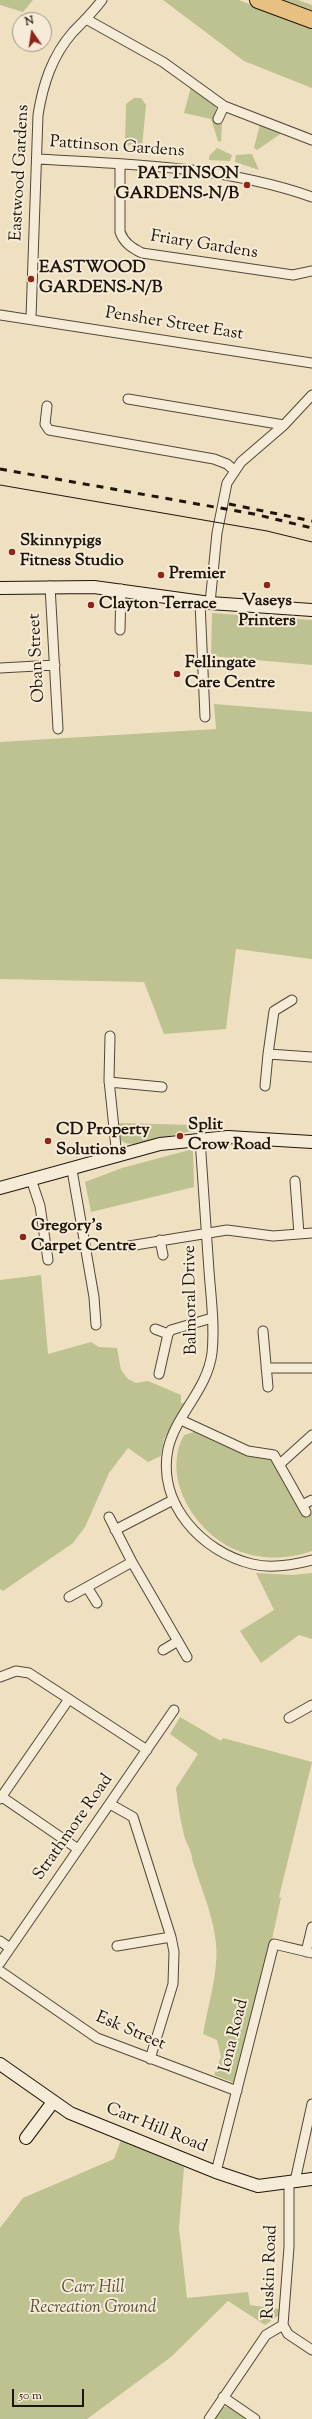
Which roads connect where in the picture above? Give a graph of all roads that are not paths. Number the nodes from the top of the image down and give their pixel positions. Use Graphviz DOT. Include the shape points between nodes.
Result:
graph roads {
  1 [pos="102,0"];
  2 [pos="258,0"];
  3 [pos="86,19"];
  4 [pos="312,20"];
  5 [pos="224,106"];
  6 [pos="218,119"];
  7 [pos="312,140"];
  8 [pos="37,159"];
  9 [pos="120,164"];
  10 [pos="312,197"];
  11 [pos="312,270"];
  12 [pos="0,315"];
  13 [pos="31,318"];
  14 [pos="312,363"];
  15 [pos="312,395"];
  16 [pos="128,399"];
  17 [pos="47,406"];
  18 [pos="284,425"];
  19 [pos="235,471"];
  20 [pos="50,586"];
  21 [pos="0,588"];
  22 [pos="121,589"];
  23 [pos="205,602"];
  24 [pos="312,610"];
  25 [pos="120,630"];
  26 [pos="55,665"];
  27 [pos="0,668"];
  28 [pos="205,717"];
  29 [pos="58,729"];
  30 [pos="292,1000"];
  31 [pos="110,1036"];
  32 [pos="268,1054"];
  33 [pos="312,1057"];
  34 [pos="109,1082"];
  35 [pos="265,1086"];
  36 [pos="162,1087"];
  37 [pos="200,1139"];
  38 [pos="312,1142"];
  39 [pos="117,1157"];
  40 [pos="72,1170"];
  41 [pos="31,1179"];
  42 [pos="295,1182"];
  43 [pos="0,1188"];
  44 [pos="206,1232"];
  45 [pos="312,1233"];
  46 [pos="299,1234"];
  47 [pos="160,1240"];
  48 [pos="129,1246"];
  49 [pos="163,1255"];
  50 [pos="48,1260"];
  51 [pos="212,1318"];
  52 [pos="96,1325"];
  53 [pos="154,1329"];
  54 [pos="263,1331"];
  55 [pos="168,1334"];
  56 [pos="266,1368"];
  57 [pos="312,1368"];
  58 [pos="160,1374"];
  59 [pos="268,1387"];
  60 [pos="181,1420"];
  61 [pos="312,1435"];
  62 [pos="280,1464"];
  63 [pos="174,1500"];
  64 [pos="312,1500"];
  65 [pos="109,1517"];
  66 [pos="116,1530"];
  67 [pos="312,1560"];
  68 [pos="132,1562"];
  69 [pos="87,1586"];
  70 [pos="69,1597"];
  71 [pos="97,1603"];
  72 [pos="178,1641"];
  73 [pos="164,1650"];
  74 [pos="187,1657"];
  75 [pos="0,1678"];
  76 [pos="69,1700"];
  77 [pos="312,1705"];
  78 [pos="174,1710"];
  79 [pos="289,1718"];
  80 [pos="147,1750"];
  81 [pos="1,1798"];
  82 [pos="110,1804"];
  83 [pos="78,1849"];
  84 [pos="312,1928"];
  85 [pos="171,1937"];
  86 [pos="0,1941"];
  87 [pos="117,1946"];
  88 [pos="10,1948"];
  89 [pos="309,1953"];
  90 [pos="0,1963"];
  91 [pos="0,1971"];
  92 [pos="150,2058"];
  93 [pos="0,2064"];
  94 [pos="237,2091"];
  95 [pos="53,2102"];
  96 [pos="312,2104"];
  97 [pos="26,2138"];
  98 [pos="216,2172"];
  99 [pos="312,2179"];
  100 [pos="292,2182"];
  101 [pos="284,2325"];
  102 [pos="312,2350"];
  103 [pos="224,2397"];
  104 [pos="209,2419"];
  105 [pos="255,2419"];
  1 -- 3 [label="street, Eastwood Gardens"];
  2 -- 4 [label="highway"];
  3 -- 5 [label="street" via="163,62"];
  3 -- 8 [label="street, Eastwood Gardens" via="60,48 49,70 38,115"];
  5 -- 6 [label="street"];
  5 -- 7 [label="street"];
  8 -- 9 [label="street, Pattinson Gardens"];
  8 -- 13 [label="street, Eastwood Gardens"];
  9 -- 10 [label="street, Pattinson Gardens" via="196,170 265,183"];
  9 -- 11 [label="street, Friary Gardens" via="120,232 123,240 132,248 142,253 293,275"];
  12 -- 13 [label="street, Pensher Street East"];
  13 -- 14 [label="street, Pensher Street East"];
  15 -- 18 [label="street"];
  16 -- 18 [label="street"];
  17 -- 19 [label="street" via="45,424 49,430 214,459 227,464"];
  18 -- 19 [label="street" via="240,462"];
  19 -- 23 [label="street" via="227,483"];
  20 -- 21 [label="street"];
  20 -- 22 [label="street"];
  20 -- 26 [label="street, Oban Street"];
  22 -- 23 [label="street"];
  22 -- 25 [label="street"];
  23 -- 24 [label="street"];
  23 -- 28 [label="street"];
  26 -- 27 [label="street"];
  26 -- 29 [label="street, Oban Street"];
  30 -- 32 [label="street" via="274,1011"];
  31 -- 34 [label="street"];
  32 -- 33 [label="street"];
  32 -- 35 [label="street"];
  34 -- 36 [label="street"];
  34 -- 39 [label="street"];
  37 -- 38 [label="street" via="228,1137"];
  37 -- 39 [label="street" via="160,1144"];
  37 -- 44 [label="street, Balmoral Drive"];
  39 -- 40 [label="street"];
  40 -- 41 [label="street"];
  40 -- 52 [label="street" via="94,1297"];
  41 -- 43 [label="street"];
  41 -- 50 [label="street" via="40,1206"];
  42 -- 46 [label="street"];
  44 -- 46 [label="street" via="237,1230 273,1236"];
  44 -- 47 [label="street"];
  44 -- 51 [label="street, Balmoral Drive"];
  45 -- 46 [label="street"];
  47 -- 48 [label="street"];
  47 -- 49 [label="street"];
  51 -- 55 [label="street" via="176,1328"];
  51 -- 60 [label="street, Balmoral Drive" via="212,1354 205,1379"];
  53 -- 55 [label="street"];
  54 -- 56 [label="street"];
  55 -- 58 [label="street"];
  56 -- 57 [label="street"];
  56 -- 59 [label="street"];
  60 -- 62 [label="street" via="248,1450 269,1453 277,1458"];
  60 -- 63 [label="street, Balmoral Drive" via="170,1443 166,1466"];
  61 -- 62 [label="street"];
  62 -- 64 [label="street" via="304,1509"];
  63 -- 66 [label="street"];
  63 -- 67 [label="street, Balmoral Drive" via="191,1528 205,1541 232,1557 253,1564 275,1566"];
  65 -- 66 [label="street"];
  66 -- 68 [label="street"];
  68 -- 69 [label="street"];
  68 -- 72 [label="street"];
  69 -- 70 [label="street"];
  69 -- 71 [label="street"];
  72 -- 73 [label="street"];
  72 -- 74 [label="street"];
  75 -- 76 [label="street" via="16,1671 29,1673"];
  76 -- 80 [label="street"];
  76 -- 81 [label="street"];
  77 -- 79 [label="street"];
  78 -- 80 [label="street, Strathmore Road"];
  80 -- 82 [label="street, Strathmore Road"];
  81 -- 83 [label="street"];
  82 -- 83 [label="street, Strathmore Road"];
  82 -- 85 [label="street" via="133,1817"];
  83 -- 88 [label="street, Strathmore Road"];
  84 -- 89 [label="street"];
  85 -- 87 [label="street"];
  85 -- 92 [label="street" via="173,1984"];
  86 -- 88 [label="street"];
  88 -- 90 [label="street, Strathmore Road"];
  89 -- 94 [label="street, Iona Road" via="274,1944"];
  91 -- 92 [label="street, Esk Street" via="97,2038"];
  92 -- 94 [label="street, Esk Street"];
  93 -- 95 [label="street, Carr Hill Road"];
  94 -- 98 [label="street, Iona Road"];
  95 -- 97 [label="street"];
  95 -- 98 [label="street, Carr Hill Road" via="70,2113"];
  96 -- 100 [label="street, Ruskin Road"];
  98 -- 100 [label="street, Carr Hill Road" via="258,2186"];
  99 -- 100 [label="street, Carr Hill Road"];
  100 -- 101 [label="street, Ruskin Road"];
  101 -- 102 [label="street, Ruskin Road" via="288,2334"];
  101 -- 103 [label="street" via="266,2335"];
  103 -- 104 [label="street"];
  103 -- 105 [label="street"];
}
